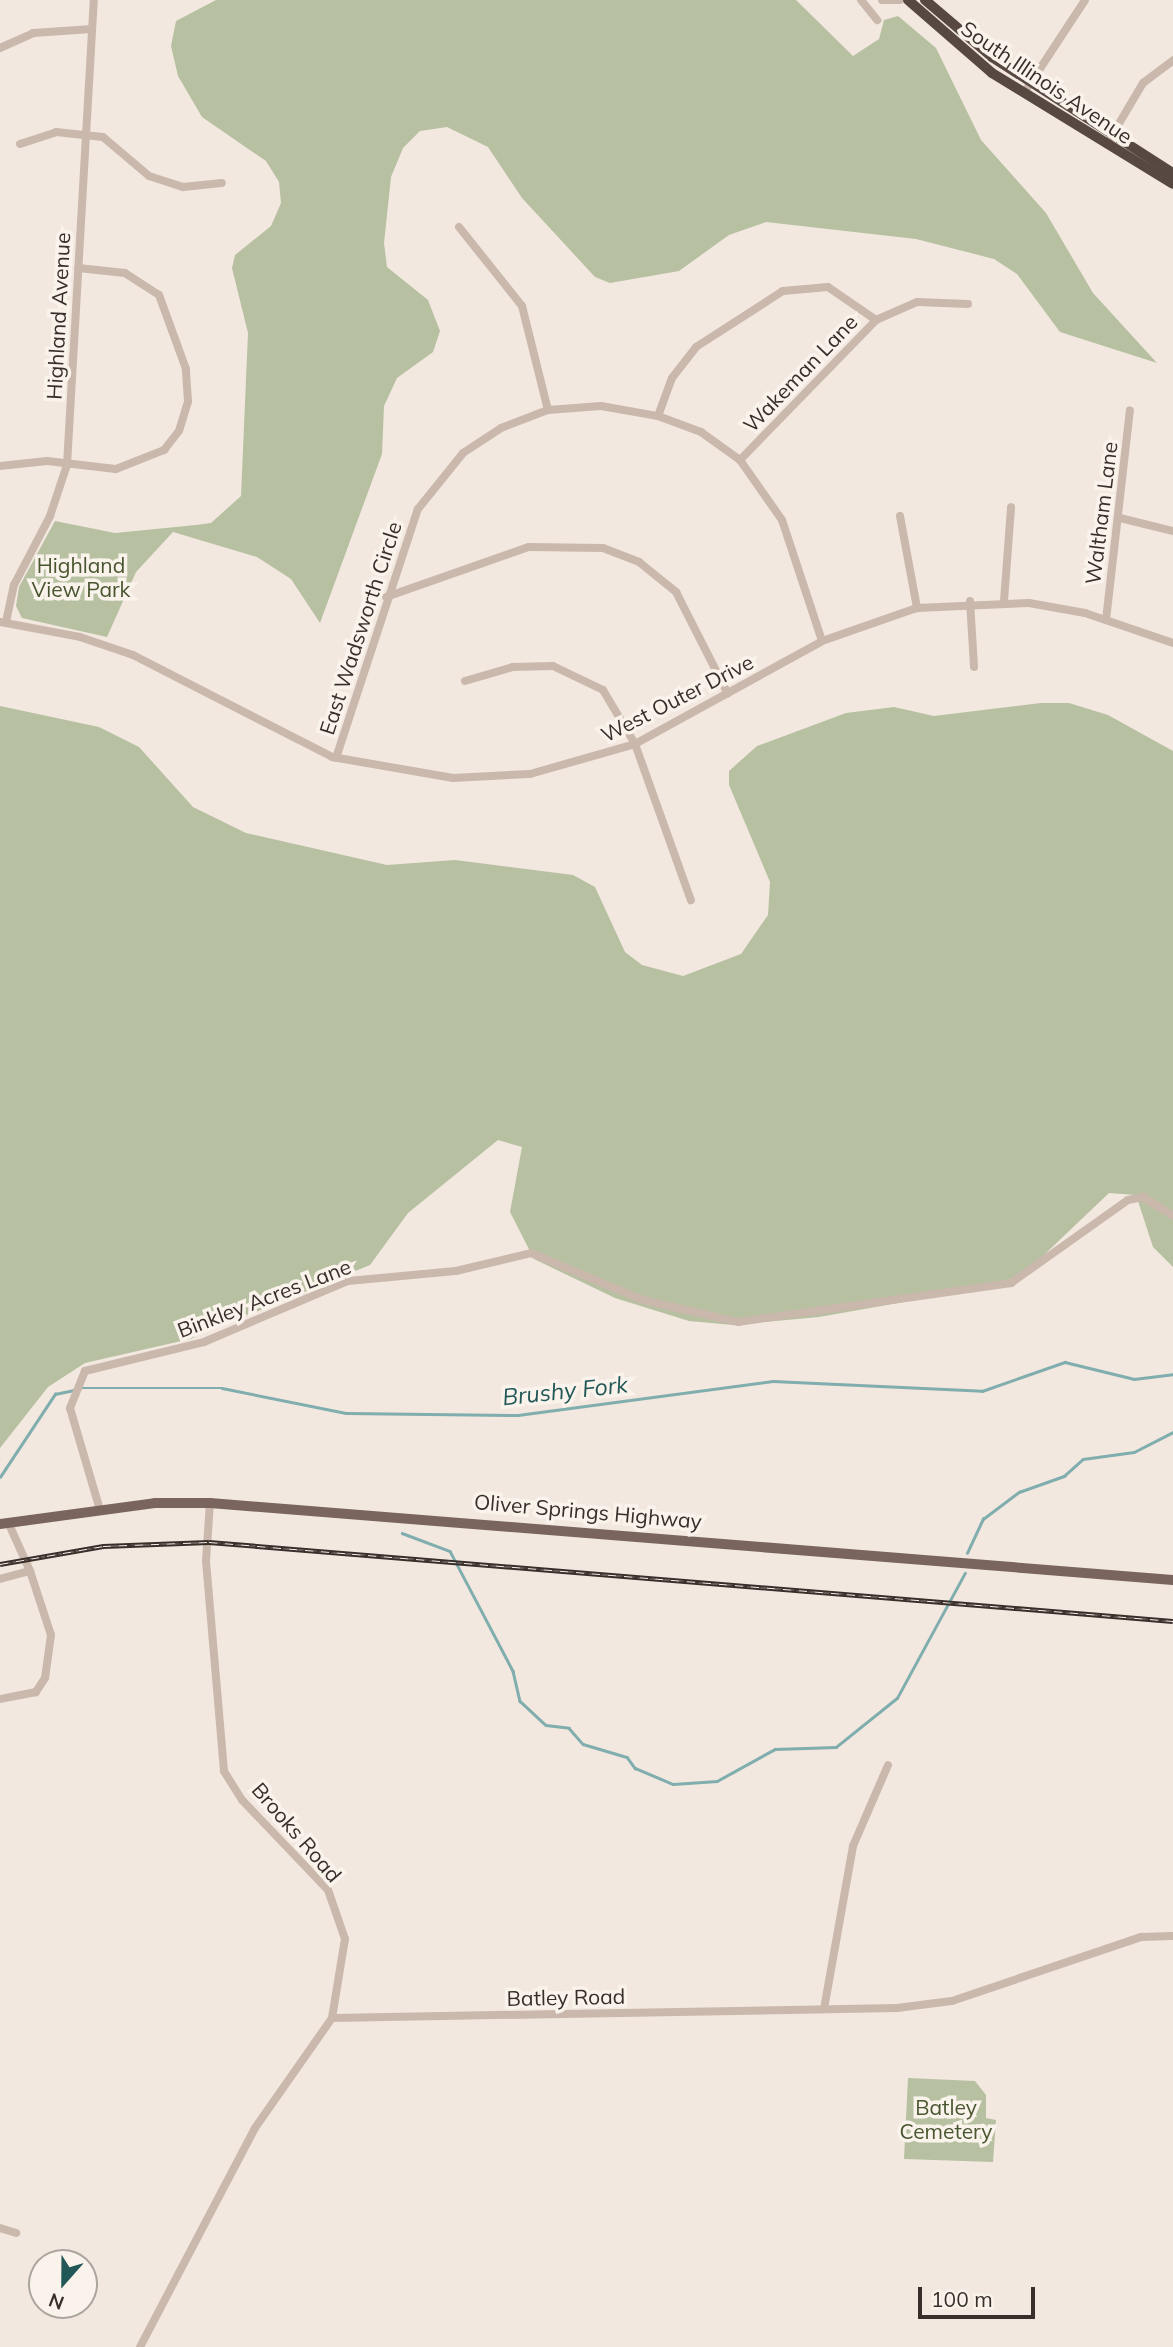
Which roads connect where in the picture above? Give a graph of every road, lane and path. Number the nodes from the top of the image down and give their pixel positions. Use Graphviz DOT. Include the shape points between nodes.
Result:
graph roads {
  1 [pos="94,0"];
  2 [pos="861,0"];
  3 [pos="882,0"];
  4 [pos="900,0"];
  5 [pos="908,0"];
  6 [pos="925,0"];
  7 [pos="1085,0"];
  8 [pos="877,20"];
  9 [pos="92,29"];
  10 [pos="0,48"];
  11 [pos="1173,60"];
  12 [pos="1031,82"];
  13 [pos="1024,93"];
  14 [pos="87,135"];
  15 [pos="1113,135"];
  16 [pos="20,144"];
  17 [pos="1107,146"];
  18 [pos="1173,173"];
  19 [pos="222,183"];
  20 [pos="1173,184"];
  21 [pos="459,227"];
  22 [pos="78,268"];
  23 [pos="968,304"];
  24 [pos="876,320"];
  25 [pos="548,410"];
  26 [pos="1130,410"];
  27 [pos="658,416"];
  28 [pos="740,460"];
  29 [pos="67,465"];
  30 [pos="0,466"];
  31 [pos="1011,507"];
  32 [pos="900,516"];
  33 [pos="1120,519"];
  34 [pos="1173,531"];
  35 [pos="386,597"];
  36 [pos="970,601"];
  37 [pos="1004,601"];
  38 [pos="917,608"];
  39 [pos="1106,620"];
  40 [pos="3,622"];
  41 [pos="822,642"];
  42 [pos="1173,643"];
  43 [pos="974,667"];
  44 [pos="465,681"];
  45 [pos="728,694"];
  46 [pos="635,744"];
  47 [pos="336,758"];
  48 [pos="691,900"];
  49 [pos="1173,1216"];
  50 [pos="209,1503"];
  51 [pos="100,1510"];
  52 [pos="4,1523"];
  53 [pos="30,1571"];
  54 [pos="0,1579"];
  55 [pos="1173,1580"];
  56 [pos="0,1699"];
  57 [pos="888,1765"];
  58 [pos="1173,1936"];
  59 [pos="824,2009"];
  60 [pos="332,2018"];
  61 [pos="0,2228"];
  62 [pos="16,2233"];
  63 [pos="140,2347"];
  1 -- 9 [label="street, Highland Avenue"];
  2 -- 8 [label="street"];
  3 -- 4 [label="street"];
  5 -- 13 [label="highway, South Illinois Avenue" via="959,49"];
  6 -- 12 [label="highway" via="958,32"];
  7 -- 12 [label="street"];
  9 -- 10 [label="street" via="33,33"];
  9 -- 14 [label="street, Highland Avenue"];
  11 -- 15 [label="street" via="1143,83"];
  12 -- 13 [label="street"];
  12 -- 15 [label="highway"];
  13 -- 17 [label="highway, South Illinois Avenue"];
  14 -- 16 [label="street" via="38,135"];
  14 -- 19 [label="street" via="115,144 149,176 166,183"];
  14 -- 22 [label="street, Highland Avenue"];
  15 -- 17 [label="street"];
  15 -- 18 [label="highway"];
  17 -- 20 [label="highway, South Illinois Avenue"];
  21 -- 25 [label="street" via="522,306"];
  22 -- 29 [label="street, Highland Avenue"];
  22 -- 29 [label="street" via="125,273 159,295 179,340 188,401 175,438 147,460 116,469"];
  23 -- 24 [label="street, Wakeman Lane" via="917,302"];
  24 -- 27 [label="street" via="828,287 783,291 696,347 672,378"];
  24 -- 28 [label="street, Wakeman Lane"];
  25 -- 27 [label="street, East Wadsworth Circle" via="601,406"];
  25 -- 35 [label="street, East Wadsworth Circle" via="484,438 448,469 418,509"];
  26 -- 33 [label="street, Waltham Lane"];
  27 -- 28 [label="street, East Wadsworth Circle" via="701,432"];
  28 -- 41 [label="street, East Wadsworth Circle" via="782,520"];
  29 -- 30 [label="street"];
  29 -- 40 [label="street, Highland Avenue" via="50,516 14,585"];
  31 -- 37 [label="street"];
  32 -- 38 [label="street"];
  33 -- 34 [label="street"];
  33 -- 39 [label="street, Waltham Lane"];
  35 -- 45 [label="street" via="529,547 603,548 639,562 676,592"];
  35 -- 47 [label="street, East Wadsworth Circle"];
  36 -- 37 [label="street, West Outer Drive"];
  36 -- 38 [label="street, West Outer Drive"];
  36 -- 43 [label="street"];
  37 -- 39 [label="street, West Outer Drive"];
  38 -- 41 [label="street, West Outer Drive"];
  39 -- 42 [label="street, West Outer Drive"];
  40 -- 47 [label="street, West Outer Drive" via="122,651"];
  41 -- 45 [label="street, West Outer Drive"];
  44 -- 46 [label="street" via="513,667 568,669 611,699"];
  45 -- 46 [label="street, West Outer Drive"];
  46 -- 47 [label="street, West Outer Drive" via="565,767 490,778 425,777"];
  46 -- 48 [label="street"];
  49 -- 51 [label="street, Binkley Acres Lane" via="1143,1197 1128,1200 1011,1283 738,1322 643,1300 542,1255 518,1254 456,1271 360,1279 204,1342 85,1371 72,1399"];
  50 -- 51 [label="main road, Oliver Springs Highway"];
  50 -- 55 [label="main road, Oliver Springs Highway"];
  50 -- 60 [label="street, Brooks Road" via="205,1561 224,1771 242,1800 328,1890 345,1939"];
  51 -- 52 [label="main road, Oliver Springs Highway"];
  52 -- 53 [label="street"];
  53 -- 54 [label="street"];
  53 -- 56 [label="street" via="51,1635 45,1678 36,1692"];
  57 -- 59 [label="street" via="853,1846"];
  58 -- 59 [label="street, Batley Road" via="1140,1937 952,2001"];
  59 -- 60 [label="street, Batley Road"];
  60 -- 63 [label="street" via="255,2128"];
  61 -- 62 [label="street"];
}
